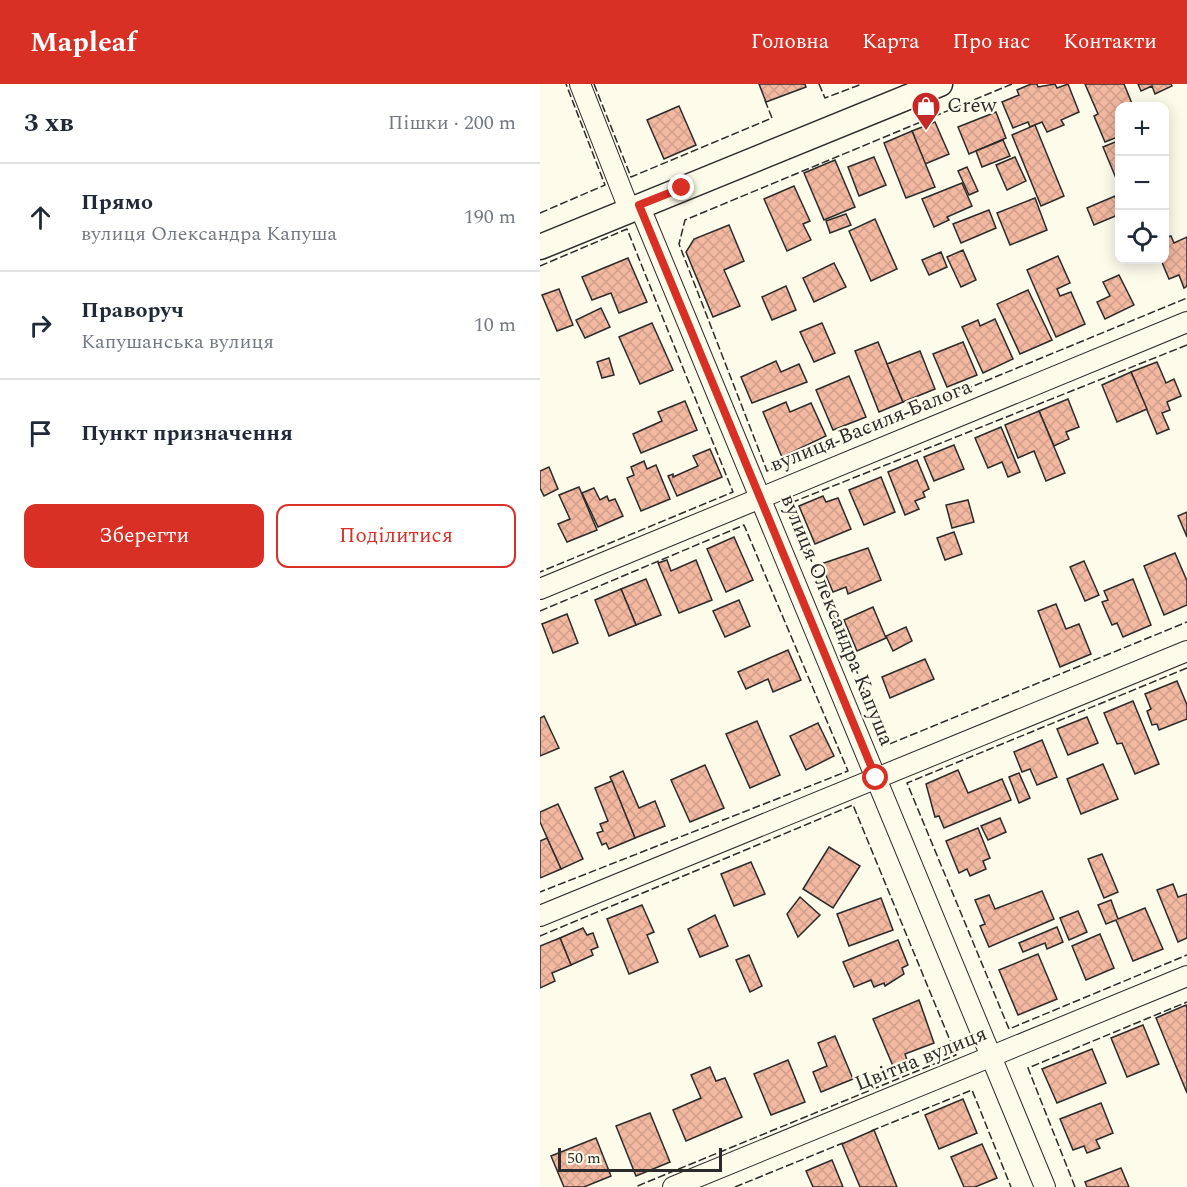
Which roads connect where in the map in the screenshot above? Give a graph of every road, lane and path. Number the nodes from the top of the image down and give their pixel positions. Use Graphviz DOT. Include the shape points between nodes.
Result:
graph roads {
  1 [pos="580,84"];
  2 [pos="940,84"];
  3 [pos="634,207"];
  4 [pos="540,248"];
  5 [pos="1187,322"];
  6 [pos="760,498"];
  7 [pos="540,590"];
  8 [pos="1187,651"];
  9 [pos="876,778"];
  10 [pos="540,916"];
  11 [pos="1187,976"];
  12 [pos="991,1056"];
  13 [pos="673,1187"];
  14 [pos="1045,1187"];
  1 -- 3 [label="street, вулиця Олександра Капуша"];
  2 -- 3 [label="street"];
  3 -- 4 [label="street"];
  3 -- 6 [label="street, вулиця Олександра Капуша"];
  5 -- 6 [label="street, вулиця Василя Балога"];
  6 -- 7 [label="street, вулиця Василя Балога"];
  6 -- 9 [label="street, вулиця Олександра Капуша"];
  8 -- 9 [label="street"];
  9 -- 10 [label="street"];
  9 -- 12 [label="street, вулиця Олександра Капуша"];
  11 -- 12 [label="street, Цвітна вулиця"];
  12 -- 13 [label="street, Цвітна вулиця"];
  12 -- 14 [label="street, вулиця Олександра Капуша"];
}
